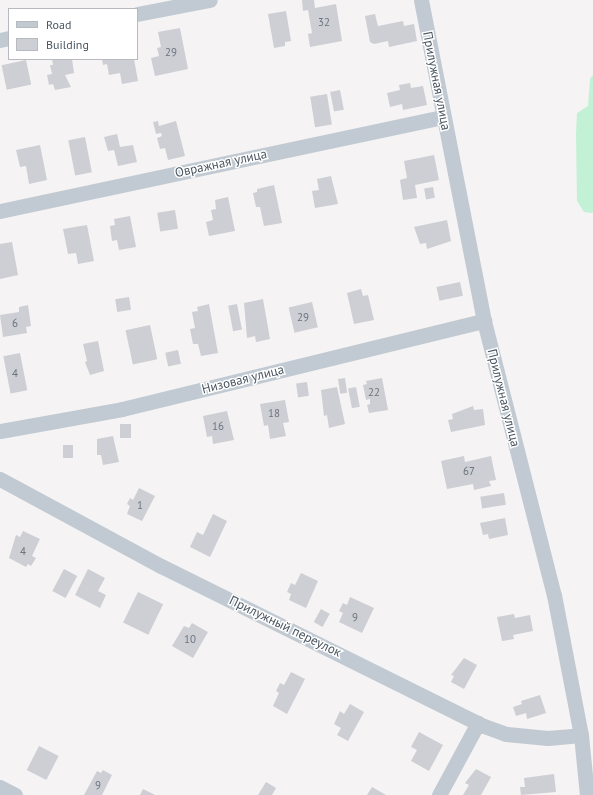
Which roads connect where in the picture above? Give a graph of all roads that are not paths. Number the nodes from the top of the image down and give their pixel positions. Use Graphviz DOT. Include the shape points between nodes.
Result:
graph roads {
  1 [pos="210,0"];
  2 [pos="421,0"];
  3 [pos="138,14"];
  4 [pos="443,117"];
  5 [pos="0,212"];
  6 [pos="484,321"];
  7 [pos="0,431"];
  8 [pos="0,479"];
  9 [pos="478,723"];
  10 [pos="580,735"];
  11 [pos="0,787"];
  12 [pos="15,795"];
  13 [pos="439,795"];
  14 [pos="587,795"];
  1 -- 3 [label="street"];
  2 -- 4 [label="street, Прилужная улица"];
  4 -- 5 [label="street, Овражная улица"];
  4 -- 6 [label="street, Прилужная улица"];
  6 -- 7 [label="street, Низовая улица" via="122,409"];
  6 -- 10 [label="street, Прилужная улица" via="540,534"];
  8 -- 9 [label="street, Прилужный переулок" via="162,566"];
  9 -- 10 [label="street, Прилужный переулок" via="506,734 548,738"];
  9 -- 13 [label="street"];
  10 -- 14 [label="street, Прилужная улица"];
  11 -- 12 [label="street"];
}
